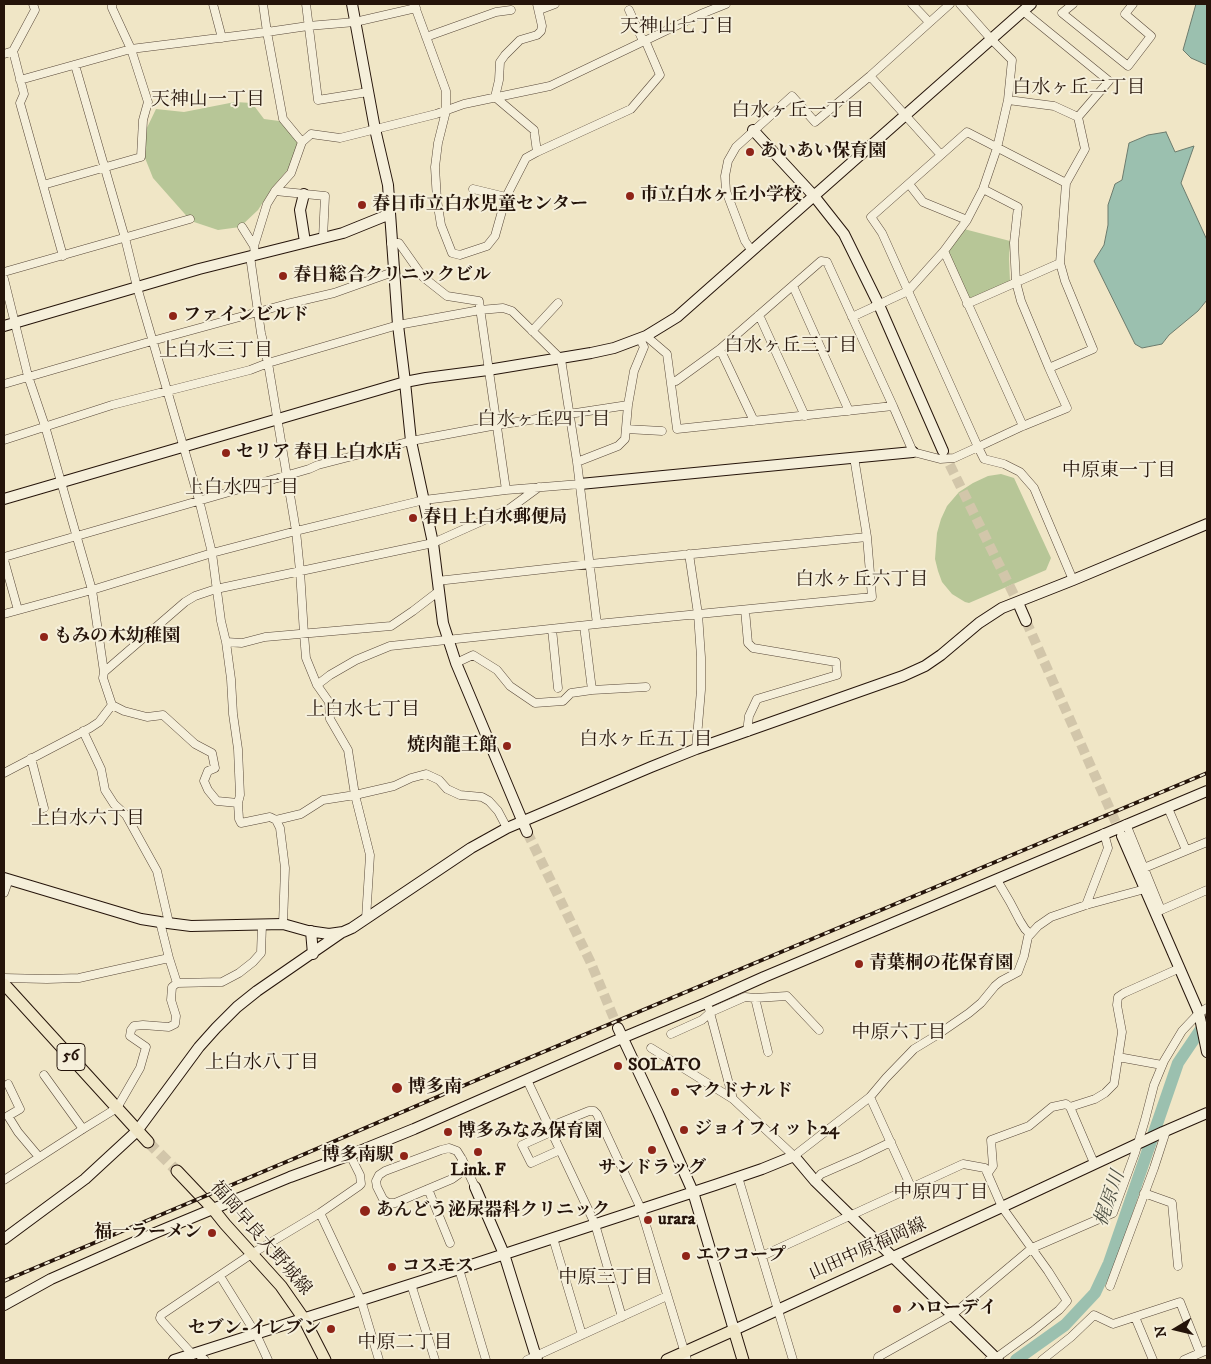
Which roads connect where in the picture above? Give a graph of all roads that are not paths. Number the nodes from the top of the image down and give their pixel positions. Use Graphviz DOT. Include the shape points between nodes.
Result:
graph roads {
  1 [pos="41,4"];
  2 [pos="112,4"];
  3 [pos="213,4"];
  4 [pos="263,4"];
  5 [pos="306,4"];
  6 [pos="352,4"];
  7 [pos="492,4"];
  8 [pos="555,4"];
  9 [pos="726,4"];
  10 [pos="912,4"];
  11 [pos="950,4"];
  12 [pos="960,4"];
  13 [pos="1032,4"];
  14 [pos="1073,4"];
  15 [pos="1133,4"];
  16 [pos="415,6"];
  17 [pos="34,7"];
  18 [pos="538,7"];
  19 [pos="511,10"];
  20 [pos="629,10"];
  21 [pos="1023,11"];
  22 [pos="496,12"];
  23 [pos="355,22"];
  24 [pos="929,22"];
  25 [pos="308,26"];
  26 [pos="267,32"];
  27 [pos="426,36"];
  28 [pos="222,38"];
  29 [pos="991,40"];
  30 [pos="644,41"];
  31 [pos="131,49"];
  32 [pos="13,51"];
  33 [pos="4,54"];
  34 [pos="75,65"];
  35 [pos="870,76"];
  36 [pos="20,80"];
  37 [pos="368,92"];
  38 [pos="495,97"];
  39 [pos="1008,100"];
  40 [pos="446,111"];
  41 [pos="906,115"];
  42 [pos="1078,117"];
  43 [pos="375,129"];
  44 [pos="753,130"];
  45 [pos="302,142"];
  46 [pos="997,148"];
  47 [pos="537,152"];
  48 [pos="941,155"];
  49 [pos="105,168"];
  50 [pos="1066,183"];
  51 [pos="909,184"];
  52 [pos="43,185"];
  53 [pos="473,189"];
  54 [pos="983,189"];
  55 [pos="275,191"];
  56 [pos="304,194"];
  57 [pos="814,196"];
  58 [pos="506,197"];
  59 [pos="390,214"];
  60 [pos="190,219"];
  61 [pos="967,220"];
  62 [pos="242,227"];
  63 [pos="125,238"];
  64 [pos="323,238"];
  65 [pos="305,242"];
  66 [pos="391,243"];
  67 [pos="752,251"];
  68 [pos="253,252"];
  69 [pos="944,252"];
  70 [pos="63,256"];
  71 [pos="1060,263"];
  72 [pos="4,272"];
  73 [pos="393,272"];
  74 [pos="4,279"];
  75 [pos="1016,282"];
  76 [pos="793,286"];
  77 [pos="137,287"];
  78 [pos="908,291"];
  79 [pos="558,303"];
  80 [pos="967,304"];
  81 [pos="879,305"];
  82 [pos="480,310"];
  83 [pos="258,312"];
  84 [pos="760,315"];
  85 [pos="852,317"];
  86 [pos="15,323"];
  87 [pos="398,325"];
  88 [pos="4,326"];
  89 [pos="532,331"];
  90 [pos="643,337"];
  91 [pos="152,341"];
  92 [pos="720,349"];
  93 [pos="561,359"];
  94 [pos="268,363"];
  95 [pos="1049,368"];
  96 [pos="488,370"];
  97 [pos="28,376"];
  98 [pos="671,380"];
  99 [pos="405,382"];
  100 [pos="4,384"];
  101 [pos="167,390"];
  102 [pos="628,405"];
  103 [pos="893,406"];
  104 [pos="850,411"];
  105 [pos="570,414"];
  106 [pos="805,416"];
  107 [pos="278,419"];
  108 [pos="754,421"];
  109 [pos="497,425"];
  110 [pos="45,426"];
  111 [pos="1023,426"];
  112 [pos="626,430"];
  113 [pos="662,431"];
  114 [pos="4,440"];
  115 [pos="411,442"];
  116 [pos="183,446"];
  117 [pos="978,447"];
  118 [pos="943,451"];
  119 [pos="913,452"];
  120 [pos="854,457"];
  121 [pos="577,462"];
  122 [pos="287,475"];
  123 [pos="60,482"];
  124 [pos="580,484"];
  125 [pos="539,487"];
  126 [pos="506,490"];
  127 [pos="4,499"];
  128 [pos="199,500"];
  129 [pos="424,500"];
  130 [pos="1207,524"];
  131 [pos="296,531"];
  132 [pos="77,536"];
  133 [pos="867,537"];
  134 [pos="433,543"];
  135 [pos="212,553"];
  136 [pos="689,554"];
  137 [pos="4,558"];
  138 [pos="590,564"];
  139 [pos="300,570"];
  140 [pos="1073,580"];
  141 [pos="438,586"];
  142 [pos="217,588"];
  143 [pos="92,590"];
  144 [pos="1019,605"];
  145 [pos="18,610"];
  146 [pos="745,610"];
  147 [pos="4,614"];
  148 [pos="698,614"];
  149 [pos="1026,621"];
  150 [pos="597,624"];
  151 [pos="584,626"];
  152 [pos="552,629"];
  153 [pos="304,634"];
  154 [pos="448,641"];
  155 [pos="226,642"];
  156 [pos="456,663"];
  157 [pos="104,672"];
  158 [pos="317,685"];
  159 [pos="646,687"];
  160 [pos="558,688"];
  161 [pos="592,690"];
  162 [pos="112,705"];
  163 [pos="83,731"];
  164 [pos="747,732"];
  165 [pos="696,750"];
  166 [pos="31,758"];
  167 [pos="4,773"];
  168 [pos="1207,791"];
  169 [pos="355,795"];
  170 [pos="238,803"];
  171 [pos="44,808"];
  172 [pos="1168,808"];
  173 [pos="276,820"];
  174 [pos="523,821"];
  175 [pos="1126,824"];
  176 [pos="507,828"];
  177 [pos="527,832"];
  178 [pos="1104,834"];
  179 [pos="1122,836"];
  180 [pos="1207,842"];
  181 [pos="1186,850"];
  182 [pos="1144,868"];
  183 [pos="6,878"];
  184 [pos="997,880"];
  185 [pos="1145,888"];
  186 [pos="1207,890"];
  187 [pos="4,893"];
  188 [pos="1086,905"];
  189 [pos="1158,911"];
  190 [pos="366,920"];
  191 [pos="165,923"];
  192 [pos="262,924"];
  193 [pos="283,924"];
  194 [pos="311,931"];
  195 [pos="343,932"];
  196 [pos="1030,934"];
  197 [pos="313,954"];
  198 [pos="169,958"];
  199 [pos="1180,968"];
  200 [pos="4,978"];
  201 [pos="177,983"];
  202 [pos="4,984"];
  203 [pos="755,998"];
  204 [pos="709,1008"];
  205 [pos="1202,1013"];
  206 [pos="819,1030"];
  207 [pos="620,1033"];
  208 [pos="671,1034"];
  209 [pos="1205,1036"];
  210 [pos="650,1048"];
  211 [pos="768,1052"];
  212 [pos="1207,1052"];
  213 [pos="1118,1057"];
  214 [pos="1162,1065"];
  215 [pos="44,1075"];
  216 [pos="527,1080"];
  217 [pos="8,1084"];
  218 [pos="870,1097"];
  219 [pos="733,1099"];
  220 [pos="1070,1107"];
  221 [pos="117,1108"];
  222 [pos="1207,1113"];
  223 [pos="83,1129"];
  224 [pos="550,1129"];
  225 [pos="137,1131"];
  226 [pos="1164,1131"];
  227 [pos="148,1142"];
  228 [pos="891,1142"];
  229 [pos="1141,1142"];
  230 [pos="560,1150"];
  231 [pos="350,1155"];
  232 [pos="794,1156"];
  233 [pos="39,1157"];
  234 [pos="462,1159"];
  235 [pos="1094,1163"];
  236 [pos="177,1172"];
  237 [pos="988,1173"];
  238 [pos="5,1176"];
  239 [pos="738,1177"];
  240 [pos="452,1179"];
  241 [pos="815,1181"];
  242 [pos="474,1187"];
  243 [pos="911,1187"];
  244 [pos="428,1189"];
  245 [pos="693,1192"];
  246 [pos="1144,1193"];
  247 [pos="1002,1207"];
  248 [pos="213,1209"];
  249 [pos="641,1209"];
  250 [pos="320,1213"];
  251 [pos="850,1215"];
  252 [pos="595,1224"];
  253 [pos="553,1238"];
  254 [pos="4,1239"];
  255 [pos="450,1243"];
  256 [pos="1032,1248"];
  257 [pos="253,1254"];
  258 [pos="504,1254"];
  259 [pos="762,1256"];
  260 [pos="892,1257"];
  261 [pos="1178,1266"];
  262 [pos="458,1269"];
  263 [pos="220,1276"];
  264 [pos="412,1284"];
  265 [pos="1110,1286"];
  266 [pos="667,1296"];
  267 [pos="361,1300"];
  268 [pos="4,1305"];
  269 [pos="777,1309"];
  270 [pos="951,1316"];
  271 [pos="622,1317"];
  272 [pos="1135,1317"];
  273 [pos="304,1319"];
  274 [pos="734,1330"];
  275 [pos="256,1334"];
  276 [pos="582,1335"];
  277 [pos="1204,1351"];
  278 [pos="195,1354"];
  279 [pos="685,1356"];
  280 [pos="533,1359"];
  281 [pos="994,1359"];
  282 [pos="174,1360"];
  283 [pos="205,1360"];
  284 [pos="268,1360"];
  285 [pos="325,1360"];
  286 [pos="379,1360"];
  287 [pos="435,1360"];
  288 [pos="486,1360"];
  289 [pos="667,1360"];
  290 [pos="744,1360"];
  291 [pos="793,1360"];
  292 [pos="878,1360"];
  293 [pos="1042,1360"];
  294 [pos="1153,1360"];
  295 [pos="1184,1360"];
  1 -- 17 [label="street"];
  2 -- 31 [label="street"];
  3 -- 28 [label="street"];
  4 -- 26 [label="street"];
  5 -- 25 [label="street"];
  6 -- 23 [label="street"];
  7 -- 22 [label="street"];
  8 -- 18 [label="street"];
  9 -- 30 [label="street"];
  10 -- 24 [label="street"];
  11 -- 24 [label="street"];
  12 -- 29 [label="street"];
  13 -- 21 [label="street"];
  14 -- 15 [label="street" via="1062,13 1128,66 1151,36 1125,14"];
  16 -- 23 [label="street"];
  16 -- 27 [label="street"];
  17 -- 32 [label="street"];
  18 -- 38 [label="street" via="540,31 520,40 500,62"];
  19 -- 22 [label="street"];
  20 -- 30 [label="street"];
  21 -- 29 [label="street"];
  21 -- 42 [label="street" via="1108,81"];
  22 -- 27 [label="street"];
  23 -- 25 [label="street"];
  23 -- 37 [label="street"];
  24 -- 35 [label="street"];
  25 -- 26 [label="street"];
  25 -- 37 [label="street" via="318,100"];
  26 -- 28 [label="street"];
  26 -- 45 [label="street" via="283,119"];
  27 -- 40 [label="street" via="446,91"];
  28 -- 31 [label="street"];
  29 -- 39 [label="street" via="1012,60"];
  29 -- 41 [label="street"];
  30 -- 38 [label="street" via="550,86"];
  30 -- 47 [label="street" via="660,75 631,109"];
  31 -- 34 [label="street"];
  31 -- 49 [label="street" via="148,102 143,120 141,157"];
  32 -- 33 [label="street"];
  32 -- 36 [label="street"];
  34 -- 36 [label="street"];
  34 -- 49 [label="street"];
  35 -- 41 [label="street"];
  35 -- 44 [label="street" via="815,122 792,96"];
  36 -- 52 [label="street" via="24,94 20,103"];
  37 -- 43 [label="street"];
  38 -- 40 [label="street"];
  38 -- 47 [label="street" via="534,130"];
  39 -- 42 [label="street" via="1054,106"];
  39 -- 46 [label="street"];
  40 -- 43 [label="street"];
  40 -- 58 [label="street" via="435,167 441,225 452,253 460,255 487,246 496,236"];
  41 -- 48 [label="street"];
  41 -- 57 [label="street"];
  42 -- 50 [label="street" via="1085,149"];
  43 -- 45 [label="street" via="340,138 312,134"];
  43 -- 59 [label="street" via="388,185"];
  44 -- 57 [label="street"];
  44 -- 67 [label="street" via="736,147 728,161 725,176 726,191"];
  45 -- 55 [label="street" via="291,173"];
  46 -- 48 [label="street" via="967,132"];
  46 -- 50 [label="street"];
  46 -- 54 [label="street"];
  47 -- 58 [label="street" via="526,158"];
  48 -- 51 [label="street"];
  49 -- 52 [label="street"];
  49 -- 63 [label="street"];
  50 -- 71 [label="street"];
  51 -- 61 [label="street" via="923,202"];
  51 -- 78 [label="street" via="871,217 882,233"];
  52 -- 70 [label="street"];
  53 -- 58 [label="street"];
  54 -- 61 [label="street"];
  54 -- 75 [label="street" via="1018,207 1014,243"];
  55 -- 56 [label="street"];
  55 -- 68 [label="street"];
  56 -- 64 [label="street" via="325,196"];
  56 -- 65 [label="street" via="300,210"];
  57 -- 67 [label="street"];
  57 -- 81 [label="street" via="844,234"];
  59 -- 64 [label="street"];
  59 -- 66 [label="street"];
  60 -- 63 [label="street"];
  61 -- 69 [label="street"];
  62 -- 68 [label="street"];
  63 -- 70 [label="street"];
  63 -- 77 [label="street"];
  64 -- 65 [label="street"];
  65 -- 68 [label="street"];
  66 -- 73 [label="street"];
  66 -- 82 [label="street" via="399,243 423,277 446,296 479,301"];
  67 -- 90 [label="street" via="677,317"];
  68 -- 77 [label="street"];
  68 -- 83 [label="street"];
  69 -- 78 [label="street"];
  69 -- 80 [label="street"];
  70 -- 72 [label="street"];
  71 -- 75 [label="street"];
  71 -- 95 [label="street" via="1094,348"];
  73 -- 83 [label="street" via="334,294"];
  73 -- 87 [label="street"];
  74 -- 86 [label="street"];
  75 -- 80 [label="street"];
  75 -- 95 [label="street" via="1020,301"];
  76 -- 84 [label="street"];
  76 -- 85 [label="street" via="821,261 827,262"];
  76 -- 104 [label="street"];
  77 -- 86 [label="street"];
  77 -- 91 [label="street"];
  78 -- 81 [label="street"];
  78 -- 117 [label="street"];
  79 -- 89 [label="street"];
  80 -- 111 [label="street"];
  81 -- 85 [label="street"];
  81 -- 118 [label="street"];
  82 -- 87 [label="street"];
  82 -- 89 [label="street" via="503,308 512,311"];
  82 -- 96 [label="street"];
  83 -- 91 [label="street"];
  83 -- 94 [label="street"];
  84 -- 92 [label="street"];
  84 -- 106 [label="street"];
  85 -- 103 [label="street"];
  86 -- 88 [label="street"];
  86 -- 97 [label="street"];
  87 -- 94 [label="street"];
  87 -- 99 [label="street"];
  89 -- 93 [label="street"];
  90 -- 93 [label="street" via="614,348"];
  90 -- 98 [label="street" via="668,354"];
  90 -- 102 [label="street" via="644,347 634,371"];
  91 -- 97 [label="street"];
  91 -- 101 [label="street"];
  92 -- 98 [label="street" via="676,380"];
  92 -- 108 [label="street"];
  93 -- 96 [label="street"];
  93 -- 105 [label="street"];
  94 -- 101 [label="street"];
  94 -- 107 [label="street"];
  95 -- 111 [label="street" via="1067,408"];
  96 -- 99 [label="street"];
  96 -- 109 [label="street"];
  97 -- 100 [label="street"];
  97 -- 110 [label="street"];
  98 -- 108 [label="street" via="677,429"];
  99 -- 107 [label="street"];
  99 -- 115 [label="street"];
  101 -- 110 [label="street"];
  101 -- 116 [label="street"];
  102 -- 105 [label="street"];
  102 -- 112 [label="street"];
  103 -- 104 [label="street"];
  103 -- 119 [label="street"];
  104 -- 106 [label="street"];
  105 -- 109 [label="street"];
  105 -- 121 [label="street"];
  106 -- 108 [label="street"];
  107 -- 116 [label="street"];
  107 -- 122 [label="street"];
  109 -- 115 [label="street"];
  109 -- 126 [label="street"];
  110 -- 114 [label="street"];
  110 -- 123 [label="street"];
  111 -- 117 [label="street"];
  112 -- 113 [label="street"];
  112 -- 121 [label="street" via="625,439 618,446"];
  115 -- 122 [label="street"];
  115 -- 129 [label="street"];
  116 -- 123 [label="street"];
  116 -- 128 [label="street"];
  117 -- 119 [label="street" via="954,458 940,459"];
  117 -- 140 [label="street" via="984,459 1020,472 1034,488"];
  119 -- 120 [label="street"];
  120 -- 124 [label="street"];
  120 -- 133 [label="street"];
  121 -- 124 [label="street"];
  122 -- 128 [label="street"];
  122 -- 131 [label="street"];
  123 -- 127 [label="street"];
  123 -- 132 [label="street"];
  124 -- 125 [label="street"];
  124 -- 138 [label="street"];
  125 -- 126 [label="street"];
  125 -- 134 [label="street" via="509,509"];
  126 -- 129 [label="street"];
  128 -- 132 [label="street"];
  128 -- 135 [label="street"];
  129 -- 131 [label="street"];
  129 -- 134 [label="street"];
  130 -- 140 [label="street"];
  131 -- 135 [label="street"];
  131 -- 139 [label="street"];
  132 -- 137 [label="street"];
  132 -- 143 [label="street"];
  133 -- 136 [label="street"];
  133 -- 146 [label="street" via="872,597"];
  134 -- 139 [label="street"];
  134 -- 141 [label="street"];
  135 -- 142 [label="street"];
  135 -- 143 [label="street"];
  136 -- 138 [label="street"];
  136 -- 148 [label="street"];
  137 -- 145 [label="street"];
  138 -- 141 [label="street"];
  138 -- 150 [label="street"];
  139 -- 142 [label="street"];
  139 -- 153 [label="street"];
  140 -- 164 [label="street" via="1002,608 925,666"];
  141 -- 153 [label="street" via="413,611 391,626"];
  141 -- 154 [label="street"];
  142 -- 155 [label="street"];
  142 -- 157 [label="street" via="185,602"];
  143 -- 145 [label="street"];
  143 -- 157 [label="street"];
  144 -- 149 [label="street"];
  145 -- 147 [label="street"];
  146 -- 148 [label="street"];
  146 -- 164 [label="street" via="748,643 753,648 836,662 837,674 757,699 748,716"];
  148 -- 150 [label="street"];
  148 -- 165 [label="street" via="701,690"];
  150 -- 151 [label="street"];
  151 -- 152 [label="street"];
  151 -- 161 [label="street"];
  152 -- 154 [label="street"];
  152 -- 160 [label="street"];
  153 -- 155 [label="street" via="265,637 242,643"];
  153 -- 158 [label="street" via="306,658"];
  154 -- 156 [label="street"];
  154 -- 158 [label="street" via="390,646 356,660"];
  155 -- 170 [label="street" via="238,749"];
  156 -- 161 [label="street" via="473,655 497,670 510,686 535,702 563,701 571,694"];
  156 -- 174 [label="street"];
  157 -- 162 [label="street"];
  158 -- 169 [label="street" via="329,702 330,719 348,750"];
  159 -- 161 [label="street"];
  162 -- 163 [label="street" via="99,722"];
  162 -- 170 [label="street" via="147,717 163,715 195,744 212,753 215,768 208,771 204,781 208,790 217,801"];
  163 -- 166 [label="street"];
  163 -- 191 [label="street" via="102,770 105,790 126,815 158,871"];
  164 -- 165 [label="street"];
  165 -- 174 [label="street"];
  166 -- 167 [label="street"];
  166 -- 171 [label="street"];
  168 -- 172 [label="street"];
  169 -- 173 [label="street" via="323,800 301,814"];
  169 -- 176 [label="street" via="426,774 460,795 489,801"];
  169 -- 190 [label="street" via="370,855"];
  170 -- 173 [label="street" via="241,822 264,817"];
  172 -- 175 [label="street"];
  172 -- 181 [label="street"];
  173 -- 193 [label="street" via="285,868"];
  174 -- 176 [label="street"];
  174 -- 177 [label="street"];
  175 -- 178 [label="street"];
  175 -- 182 [label="street"];
  176 -- 190 [label="street" via="471,848"];
  178 -- 184 [label="street"];
  178 -- 188 [label="street" via="1108,848"];
  179 -- 185 [label="street"];
  180 -- 181 [label="street"];
  181 -- 182 [label="street"];
  182 -- 189 [label="street"];
  183 -- 187 [label="street"];
  183 -- 191 [label="street"];
  184 -- 196 [label="street" via="1024,929"];
  184 -- 204 [label="street" via="764,977"];
  185 -- 188 [label="street"];
  185 -- 189 [label="street"];
  186 -- 189 [label="street"];
  188 -- 196 [label="street" via="1051,917"];
  189 -- 199 [label="street"];
  190 -- 195 [label="street"];
  191 -- 192 [label="street" via="191,926"];
  191 -- 198 [label="street"];
  192 -- 193 [label="street"];
  192 -- 201 [label="street" via="262,953 238,973 222,982"];
  193 -- 194 [label="street"];
  194 -- 195 [label="street"];
  194 -- 197 [label="street"];
  195 -- 197 [label="street"];
  196 -- 218 [label="street" via="1018,972 995,986 969,1013 914,1049"];
  197 -- 225 [label="street" via="257,991 216,1028"];
  198 -- 200 [label="street" via="79,978"];
  198 -- 201 [label="street"];
  199 -- 205 [label="street"];
  199 -- 213 [label="street" via="1118,997 1122,1032"];
  201 -- 221 [label="street" via="172,987 171,1000 176,1024 169,1027 134,1026 131,1030 130,1036 146,1047 140,1068"];
  202 -- 221 [label="main road, 56"];
  203 -- 204 [label="street" via="745,997"];
  203 -- 206 [label="street" via="787,996"];
  203 -- 211 [label="street"];
  204 -- 207 [label="street"];
  204 -- 208 [label="street" via="702,1020"];
  204 -- 219 [label="street"];
  205 -- 209 [label="street"];
  205 -- 214 [label="street" via="1182,1031"];
  207 -- 216 [label="street"];
  207 -- 245 [label="street"];
  209 -- 212 [label="street"];
  210 -- 219 [label="street"];
  213 -- 214 [label="street"];
  213 -- 220 [label="street" via="1114,1084 1094,1099"];
  214 -- 229 [label="street"];
  215 -- 223 [label="street"];
  216 -- 224 [label="street"];
  216 -- 231 [label="street"];
  217 -- 233 [label="street" via="9,1095 20,1109 8,1116"];
  218 -- 228 [label="street"];
  218 -- 232 [label="street"];
  219 -- 232 [label="street"];
  220 -- 235 [label="street"];
  220 -- 237 [label="street" via="1066,1104 1052,1107 1029,1126 991,1140 993,1166"];
  221 -- 223 [label="street"];
  221 -- 225 [label="main road, 56"];
  222 -- 226 [label="street, 山田中原福岡線"];
  223 -- 233 [label="street"];
  224 -- 230 [label="street"];
  224 -- 230 [label="street" via="522,1145 526,1154 531,1163"];
  224 -- 249 [label="street" via="589,1110 594,1111"];
  225 -- 227 [label="main road, 56"];
  225 -- 254 [label="street" via="85,1179"];
  226 -- 229 [label="street, 山田中原福岡線"];
  226 -- 246 [label="street"];
  228 -- 241 [label="street" via="821,1174"];
  228 -- 243 [label="street"];
  229 -- 235 [label="street, 山田中原福岡線"];
  229 -- 256 [label="street" via="1113,1213"];
  230 -- 252 [label="street"];
  231 -- 248 [label="street"];
  231 -- 250 [label="street" via="361,1184"];
  232 -- 239 [label="street"];
  232 -- 241 [label="street"];
  233 -- 238 [label="street"];
  234 -- 240 [label="street" via="459,1174"];
  234 -- 242 [label="street"];
  234 -- 244 [label="street" via="449,1148 441,1150 386,1171 376,1181 388,1203"];
  235 -- 247 [label="street, 山田中原福岡線"];
  236 -- 248 [label="main road, 福岡早良大野城線"];
  237 -- 243 [label="street" via="986,1168 963,1164"];
  237 -- 247 [label="street"];
  239 -- 245 [label="street"];
  239 -- 259 [label="street"];
  240 -- 242 [label="street" via="460,1178"];
  240 -- 244 [label="street"];
  241 -- 251 [label="street"];
  242 -- 258 [label="street"];
  243 -- 251 [label="street"];
  244 -- 255 [label="street"];
  245 -- 249 [label="street"];
  245 -- 274 [label="street"];
  246 -- 261 [label="street" via="1172,1202"];
  246 -- 265 [label="street"];
  247 -- 256 [label="street"];
  247 -- 260 [label="street, 山田中原福岡線"];
  248 -- 257 [label="main road, 福岡早良大野城線"];
  248 -- 268 [label="street" via="51,1279"];
  249 -- 252 [label="street"];
  249 -- 266 [label="street"];
  250 -- 257 [label="street"];
  250 -- 267 [label="street"];
  251 -- 259 [label="street"];
  251 -- 260 [label="street"];
  252 -- 253 [label="street"];
  252 -- 271 [label="street"];
  253 -- 258 [label="street"];
  253 -- 276 [label="street"];
  256 -- 270 [label="street"];
  256 -- 281 [label="street" via="1067,1301"];
  257 -- 263 [label="street"];
  257 -- 273 [label="main road, 福岡早良大野城線"];
  258 -- 262 [label="street"];
  258 -- 280 [label="street"];
  259 -- 269 [label="street"];
  260 -- 269 [label="street, 山田中原福岡線"];
  260 -- 270 [label="street"];
  262 -- 264 [label="street"];
  262 -- 288 [label="street"];
  263 -- 275 [label="street"];
  263 -- 278 [label="street" via="160,1318"];
  264 -- 267 [label="street"];
  264 -- 287 [label="street"];
  266 -- 271 [label="street"];
  266 -- 279 [label="street"];
  267 -- 273 [label="street"];
  267 -- 286 [label="street"];
  269 -- 274 [label="street, 山田中原福岡線"];
  269 -- 291 [label="street"];
  270 -- 281 [label="street"];
  270 -- 292 [label="street" via="878,1357"];
  271 -- 276 [label="street"];
  272 -- 277 [label="street" via="1180,1302"];
  272 -- 293 [label="street" via="1113,1324 1094,1315"];
  272 -- 294 [label="street"];
  273 -- 275 [label="street"];
  273 -- 285 [label="main road, 福岡早良大野城線"];
  274 -- 279 [label="main road"];
  274 -- 290 [label="main road"];
  275 -- 278 [label="street"];
  275 -- 284 [label="street"];
  276 -- 280 [label="street"];
  277 -- 295 [label="street"];
  278 -- 282 [label="street"];
  278 -- 283 [label="street"];
  279 -- 289 [label="main road"];
}
